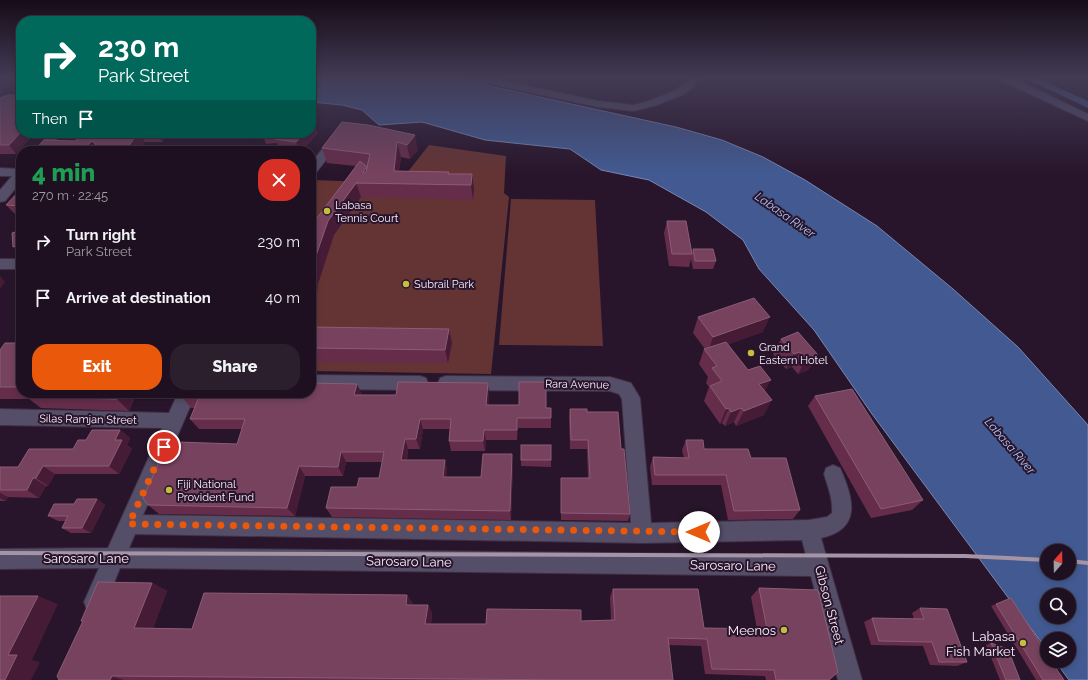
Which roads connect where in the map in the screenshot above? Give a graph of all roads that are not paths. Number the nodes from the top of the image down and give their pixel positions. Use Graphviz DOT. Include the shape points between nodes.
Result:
graph roads {
  1 [pos="1071,110"];
  2 [pos="1088,118"];
  3 [pos="346,127"];
  4 [pos="52,138"];
  5 [pos="45,146"];
  6 [pos="316,165"];
  7 [pos="0,172"];
  8 [pos="16,173"];
  9 [pos="16,179"];
  10 [pos="0,198"];
  11 [pos="0,264"];
  12 [pos="16,264"];
  13 [pos="316,382"];
  14 [pos="185,398"];
  15 [pos="0,417"];
  16 [pos="175,421"];
  17 [pos="833,474"];
  18 [pos="129,524"];
  19 [pos="809,530"];
  20 [pos="642,532"];
  21 [pos="114,558"];
  22 [pos="0,559"];
  23 [pos="819,566"];
  24 [pos="89,615"];
  25 [pos="850,680"];
  1 -- 2 [label="street"];
  3 -- 6 [label="street"];
  4 -- 5 [label="street"];
  7 -- 8 [label="street"];
  9 -- 10 [label="street"];
  11 -- 12 [label="street"];
  13 -- 20 [label="street, Rara Avenue" via="610,384 625,388 630,398"];
  14 -- 16 [label="street"];
  15 -- 16 [label="street, Silas Ramjan Street"];
  16 -- 18 [label="street"];
  17 -- 19 [label="street" via="842,501 842,514 835,524"];
  18 -- 20 [label="street"];
  18 -- 21 [label="street"];
  19 -- 20 [label="street"];
  19 -- 23 [label="street, Gibson Street"];
  21 -- 22 [label="street, Sarosaro Lane"];
  21 -- 23 [label="street, Sarosaro Lane"];
  21 -- 24 [label="street"];
  23 -- 25 [label="street, Gibson Street"];
}
